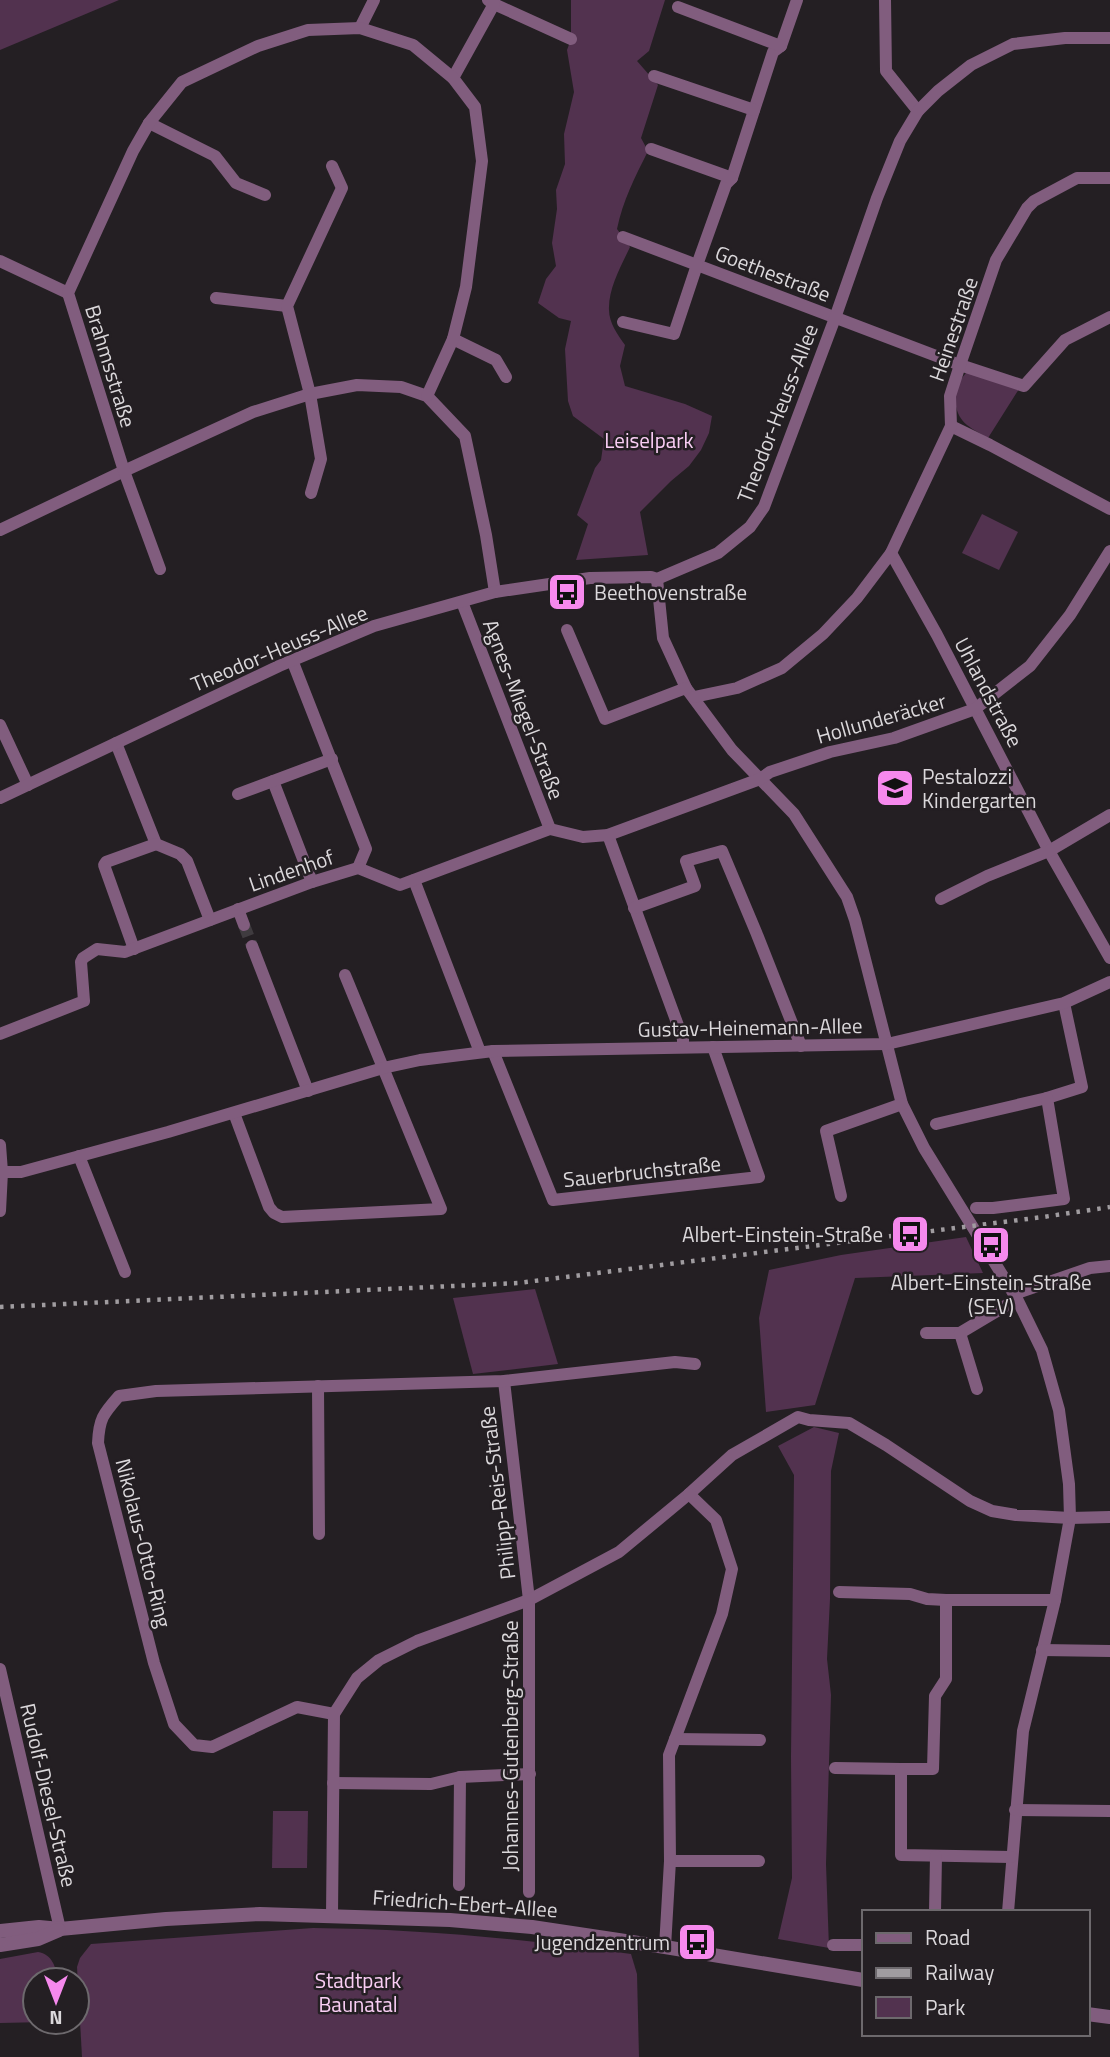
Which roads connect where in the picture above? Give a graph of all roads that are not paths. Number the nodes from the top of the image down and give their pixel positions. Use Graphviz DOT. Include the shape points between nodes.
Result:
graph roads {
  1 [pos="374,0"];
  2 [pos="797,0"];
  3 [pos="886,0"];
  4 [pos="491,2"];
  5 [pos="678,7"];
  6 [pos="360,28"];
  7 [pos="1110,38"];
  8 [pos="571,39"];
  9 [pos="781,46"];
  10 [pos="654,76"];
  11 [pos="453,78"];
  12 [pos="754,110"];
  13 [pos="918,111"];
  14 [pos="149,123"];
  15 [pos="651,149"];
  16 [pos="332,166"];
  17 [pos="732,178"];
  18 [pos="1110,178"];
  19 [pos="265,195"];
  20 [pos="623,237"];
  21 [pos="0,261"];
  22 [pos="697,265"];
  23 [pos="68,293"];
  24 [pos="216,298"];
  25 [pos="287,306"];
  26 [pos="1110,317"];
  27 [pos="835,318"];
  28 [pos="623,321"];
  29 [pos="453,339"];
  30 [pos="960,365"];
  31 [pos="506,377"];
  32 [pos="310,394"];
  33 [pos="427,397"];
  34 [pos="951,426"];
  35 [pos="124,471"];
  36 [pos="311,493"];
  37 [pos="1110,509"];
  38 [pos="0,530"];
  39 [pos="1110,551"];
  40 [pos="891,553"];
  41 [pos="160,569"];
  42 [pos="657,579"];
  43 [pos="495,592"];
  44 [pos="462,602"];
  45 [pos="567,630"];
  46 [pos="292,660"];
  47 [pos="690,693"];
  48 [pos="975,709"];
  49 [pos="0,725"];
  50 [pos="116,743"];
  51 [pos="332,759"];
  52 [pos="760,779"];
  53 [pos="274,781"];
  54 [pos="28,785"];
  55 [pos="238,794"];
  56 [pos="0,798"];
  57 [pos="1110,815"];
  58 [pos="550,829"];
  59 [pos="607,835"];
  60 [pos="156,844"];
  61 [pos="1049,851"];
  62 [pos="358,868"];
  63 [pos="414,880"];
  64 [pos="312,882"];
  65 [pos="941,899"];
  66 [pos="634,908"];
  67 [pos="238,909"];
  68 [pos="210,920"];
  69 [pos="244,925"];
  70 [pos="252,946"];
  71 [pos="134,949"];
  72 [pos="1110,958"];
  73 [pos="345,975"];
  74 [pos="1110,982"];
  75 [pos="1064,1003"];
  76 [pos="0,1034"];
  77 [pos="887,1044"];
  78 [pos="801,1046"];
  79 [pos="683,1047"];
  80 [pos="713,1047"];
  81 [pos="486,1051"];
  82 [pos="383,1068"];
  83 [pos="307,1091"];
  84 [pos="1047,1098"];
  85 [pos="902,1104"];
  86 [pos="234,1113"];
  87 [pos="936,1124"];
  88 [pos="0,1145"];
  89 [pos="79,1156"];
  90 [pos="2,1172"];
  91 [pos="841,1196"];
  92 [pos="976,1208"];
  93 [pos="0,1211"];
  94 [pos="1110,1266"];
  95 [pos="125,1272"];
  96 [pos="1015,1296"];
  97 [pos="926,1333"];
  98 [pos="960,1333"];
  99 [pos="695,1364"];
  100 [pos="503,1381"];
  101 [pos="318,1386"];
  102 [pos="977,1389"];
  103 [pos="689,1494"];
  104 [pos="1110,1517"];
  105 [pos="1070,1518"];
  106 [pos="318,1534"];
  107 [pos="839,1592"];
  108 [pos="529,1600"];
  109 [pos="946,1600"];
  110 [pos="1055,1600"];
  111 [pos="1042,1650"];
  112 [pos="1110,1651"];
  113 [pos="0,1670"];
  114 [pos="334,1714"];
  115 [pos="675,1739"];
  116 [pos="760,1740"];
  117 [pos="835,1768"];
  118 [pos="901,1769"];
  119 [pos="530,1774"];
  120 [pos="460,1777"];
  121 [pos="333,1783"];
  122 [pos="1015,1810"];
  123 [pos="1110,1811"];
  124 [pos="936,1856"];
  125 [pos="1011,1857"];
  126 [pos="670,1861"];
  127 [pos="759,1861"];
  128 [pos="459,1885"];
  129 [pos="529,1892"];
  130 [pos="935,1910"];
  131 [pos="1008,1910"];
  132 [pos="331,1915"];
  133 [pos="60,1929"];
  134 [pos="0,1931"];
  135 [pos="0,1945"];
  136 [pos="833,1945"];
  137 [pos="862,1945"];
  138 [pos="665,1947"];
  139 [pos="862,1980"];
  140 [pos="1089,2014"];
  141 [pos="1110,2017"];
  1 -- 6 [label="street"];
  2 -- 9 [label="street, Goethestraße"];
  3 -- 13 [label="street" via="886,71"];
  4 -- 8 [label="street"];
  4 -- 11 [label="street"];
  5 -- 9 [label="street"];
  6 -- 11 [label="street, Brahmsstraße" via="413,45"];
  6 -- 14 [label="street, Brahmsstraße" via="308,30 258,46 181,82"];
  7 -- 13 [label="street, Theodor-Heuss-Allee" via="1013,44 971,65"];
  9 -- 12 [label="street, Goethestraße" via="773,52"];
  10 -- 12 [label="street"];
  11 -- 29 [label="street, Brahmsstraße" via="475,107 482,161 466,287"];
  12 -- 17 [label="street, Goethestraße"];
  13 -- 27 [label="street, Theodor-Heuss-Allee" via="900,141"];
  14 -- 19 [label="street" via="215,156 236,183"];
  14 -- 23 [label="street, Brahmsstraße"];
  15 -- 17 [label="street"];
  16 -- 25 [label="street" via="342,188"];
  17 -- 22 [label="street, Goethestraße"];
  18 -- 30 [label="street, Heinestraße" via="1077,178 1027,208 996,260"];
  20 -- 22 [label="street, Goethestraße"];
  21 -- 23 [label="street"];
  22 -- 27 [label="street, Goethestraße"];
  22 -- 28 [label="street, Goethestraße" via="674,334"];
  23 -- 35 [label="street, Brahmsstraße"];
  24 -- 25 [label="street"];
  25 -- 32 [label="street"];
  26 -- 30 [label="street, Goethestraße" via="1065,340 1024,386"];
  27 -- 30 [label="street, Goethestraße"];
  27 -- 42 [label="street, Theodor-Heuss-Allee" via="764,506 750,527 718,552"];
  29 -- 31 [label="street" via="496,360"];
  29 -- 33 [label="street, Brahmsstraße"];
  30 -- 34 [label="street, Heinestraße" via="950,396"];
  32 -- 33 [label="street" via="357,385 401,387"];
  32 -- 35 [label="street" via="253,412"];
  32 -- 36 [label="street" via="321,459"];
  33 -- 43 [label="street" via="464,436"];
  34 -- 37 [label="street"];
  34 -- 40 [label="street"];
  35 -- 38 [label="street"];
  35 -- 41 [label="street, Brahmsstraße"];
  39 -- 48 [label="street, Hollunderäcker" via="1065,623 1030,666"];
  40 -- 47 [label="street" via="823,634 782,668 737,688"];
  40 -- 48 [label="street, Uhlandstraße"];
  42 -- 43 [label="street, Theodor-Heuss-Allee" via="590,578"];
  42 -- 47 [label="street" via="663,638"];
  43 -- 44 [label="street, Theodor-Heuss-Allee"];
  44 -- 46 [label="street, Theodor-Heuss-Allee" via="374,626"];
  44 -- 58 [label="street, Agnes-Miegel-Straße"];
  45 -- 47 [label="street" via="605,719"];
  46 -- 50 [label="street, Theodor-Heuss-Allee"];
  46 -- 51 [label="street"];
  47 -- 52 [label="street"];
  48 -- 52 [label="street, Hollunderäcker" via="894,738 830,752"];
  48 -- 61 [label="street, Uhlandstraße"];
  49 -- 54 [label="street"];
  50 -- 54 [label="street, Theodor-Heuss-Allee"];
  50 -- 60 [label="street"];
  51 -- 53 [label="street"];
  51 -- 62 [label="street" via="366,849"];
  52 -- 59 [label="street"];
  52 -- 77 [label="street" via="794,814 847,897"];
  53 -- 55 [label="street"];
  53 -- 64 [label="street"];
  54 -- 56 [label="street, Theodor-Heuss-Allee"];
  57 -- 61 [label="street"];
  58 -- 59 [label="street" via="583,837"];
  58 -- 63 [label="street, Lindenhof"];
  59 -- 66 [label="street"];
  60 -- 68 [label="street" via="180,853 187,861"];
  60 -- 71 [label="street" via="104,865"];
  61 -- 65 [label="street"];
  61 -- 72 [label="street, Uhlandstraße"];
  62 -- 63 [label="street, Lindenhof" via="400,885"];
  62 -- 64 [label="street, Lindenhof"];
  63 -- 81 [label="street"];
  64 -- 67 [label="street, Lindenhof"];
  66 -- 78 [label="street" via="695,886 686,861 722,852"];
  66 -- 79 [label="street"];
  67 -- 68 [label="street, Lindenhof"];
  67 -- 69 [label="street"];
  68 -- 71 [label="street, Lindenhof"];
  70 -- 83 [label="street"];
  71 -- 76 [label="street, Lindenhof" via="91,952 81,962 84,1001"];
  73 -- 82 [label="street"];
  74 -- 75 [label="street, Gustav-Heinemann-Allee"];
  75 -- 77 [label="street, Gustav-Heinemann-Allee"];
  75 -- 84 [label="street" via="1082,1087"];
  77 -- 78 [label="street, Gustav-Heinemann-Allee"];
  77 -- 85 [label="street"];
  78 -- 80 [label="street, Gustav-Heinemann-Allee"];
  79 -- 80 [label="street, Gustav-Heinemann-Allee"];
  79 -- 81 [label="street, Gustav-Heinemann-Allee"];
  80 -- 81 [label="street, Sauerbruchstraße" via="759,1177 553,1200"];
  81 -- 82 [label="street, Gustav-Heinemann-Allee"];
  82 -- 83 [label="street, Gustav-Heinemann-Allee"];
  82 -- 86 [label="street" via="441,1209 282,1217 270,1207"];
  83 -- 86 [label="street, Gustav-Heinemann-Allee"];
  84 -- 87 [label="street"];
  84 -- 92 [label="street" via="1064,1199"];
  85 -- 91 [label="street" via="826,1131"];
  85 -- 96 [label="street"];
  86 -- 89 [label="street, Gustav-Heinemann-Allee"];
  88 -- 90 [label="street"];
  89 -- 90 [label="street, Gustav-Heinemann-Allee" via="21,1172"];
  89 -- 95 [label="street"];
  90 -- 93 [label="street"];
  94 -- 96 [label="street" via="1090,1268"];
  96 -- 98 [label="street"];
  96 -- 105 [label="street" via="1042,1350 1059,1410"];
  97 -- 98 [label="street"];
  98 -- 102 [label="street"];
  99 -- 100 [label="street, Nikolaus-Otto-Ring" via="675,1362"];
  100 -- 101 [label="street, Nikolaus-Otto-Ring"];
  100 -- 108 [label="street, Philipp-Reis-Straße"];
  101 -- 106 [label="street"];
  101 -- 114 [label="street, Nikolaus-Otto-Ring" via="119,1396 106,1410 98,1443 174,1724 194,1745 212,1747 297,1707"];
  103 -- 105 [label="street" via="732,1455 798,1417 849,1423 992,1511"];
  103 -- 108 [label="street" via="619,1552"];
  103 -- 115 [label="street" via="716,1520 732,1569 722,1614"];
  104 -- 105 [label="street"];
  105 -- 110 [label="street"];
  107 -- 109 [label="street"];
  108 -- 114 [label="street" via="417,1641 379,1660 357,1678"];
  108 -- 119 [label="street, Johannes-Gutenberg-Straße"];
  109 -- 110 [label="street"];
  109 -- 118 [label="street" via="946,1679 935,1696 933,1769"];
  110 -- 111 [label="street"];
  111 -- 112 [label="street"];
  111 -- 122 [label="street" via="1023,1731"];
  113 -- 133 [label="street, Rudolf-Diesel-Straße"];
  114 -- 121 [label="street"];
  115 -- 116 [label="street"];
  115 -- 126 [label="street" via="669,1755"];
  117 -- 118 [label="street"];
  118 -- 124 [label="street" via="901,1855"];
  119 -- 120 [label="street"];
  119 -- 129 [label="street, Johannes-Gutenberg-Straße"];
  120 -- 121 [label="street" via="431,1784"];
  120 -- 128 [label="street"];
  121 -- 132 [label="street"];
  122 -- 123 [label="street"];
  122 -- 125 [label="street"];
  124 -- 125 [label="street"];
  124 -- 130 [label="street"];
  125 -- 131 [label="street"];
  126 -- 127 [label="street"];
  126 -- 138 [label="street"];
  132 -- 133 [label="street, Friedrich-Ebert-Allee" via="260,1914"];
  132 -- 138 [label="street, Friedrich-Ebert-Allee" via="532,1927"];
  133 -- 134 [label="street, Friedrich-Ebert-Allee"];
  133 -- 135 [label="street, Friedrich-Ebert-Allee" via="38,1939"];
  136 -- 137 [label="street"];
  138 -- 139 [label="street, Friedrich-Ebert-Allee"];
  140 -- 141 [label="street"];
}
